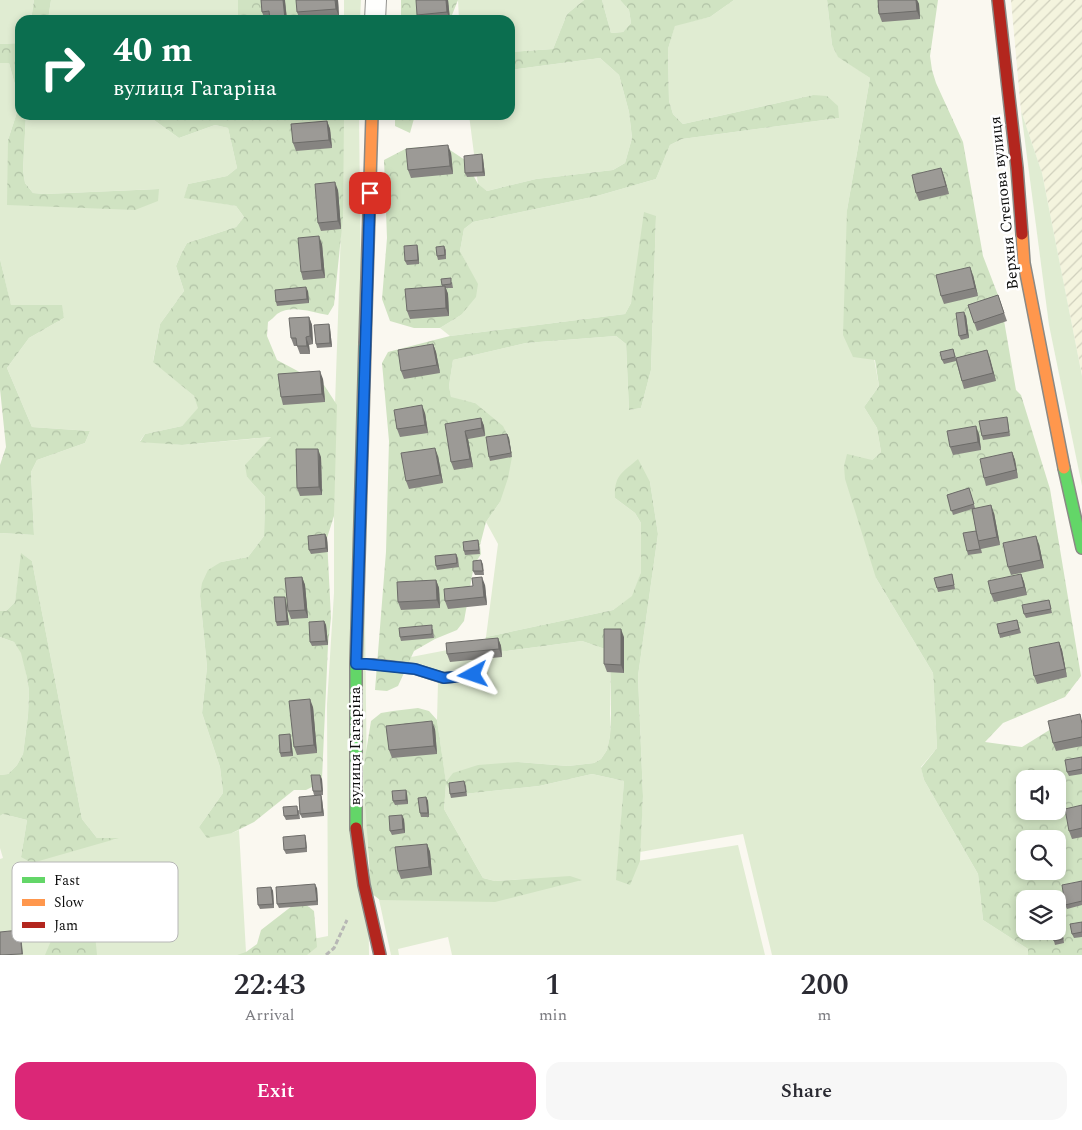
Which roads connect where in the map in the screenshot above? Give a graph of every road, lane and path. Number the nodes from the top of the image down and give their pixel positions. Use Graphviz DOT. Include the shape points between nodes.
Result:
graph roads {
  1 [pos="376,0"];
  2 [pos="998,0"];
  3 [pos="375,15"];
  4 [pos="372,120"];
  5 [pos="1082,548"];
  6 [pos="356,664"];
  7 [pos="473,675"];
  8 [pos="380,955"];
  1 -- 3 [label="street"];
  2 -- 5 [label="street, Верхня Степова вулиця" via="1024,263 1064,476"];
  4 -- 6 [label="street, вулиця Гагаріна"];
  6 -- 7 [label="lane" via="415,669 444,678"];
  6 -- 8 [label="street, вулиця Гагаріна" via="355,822 364,885"];
}
